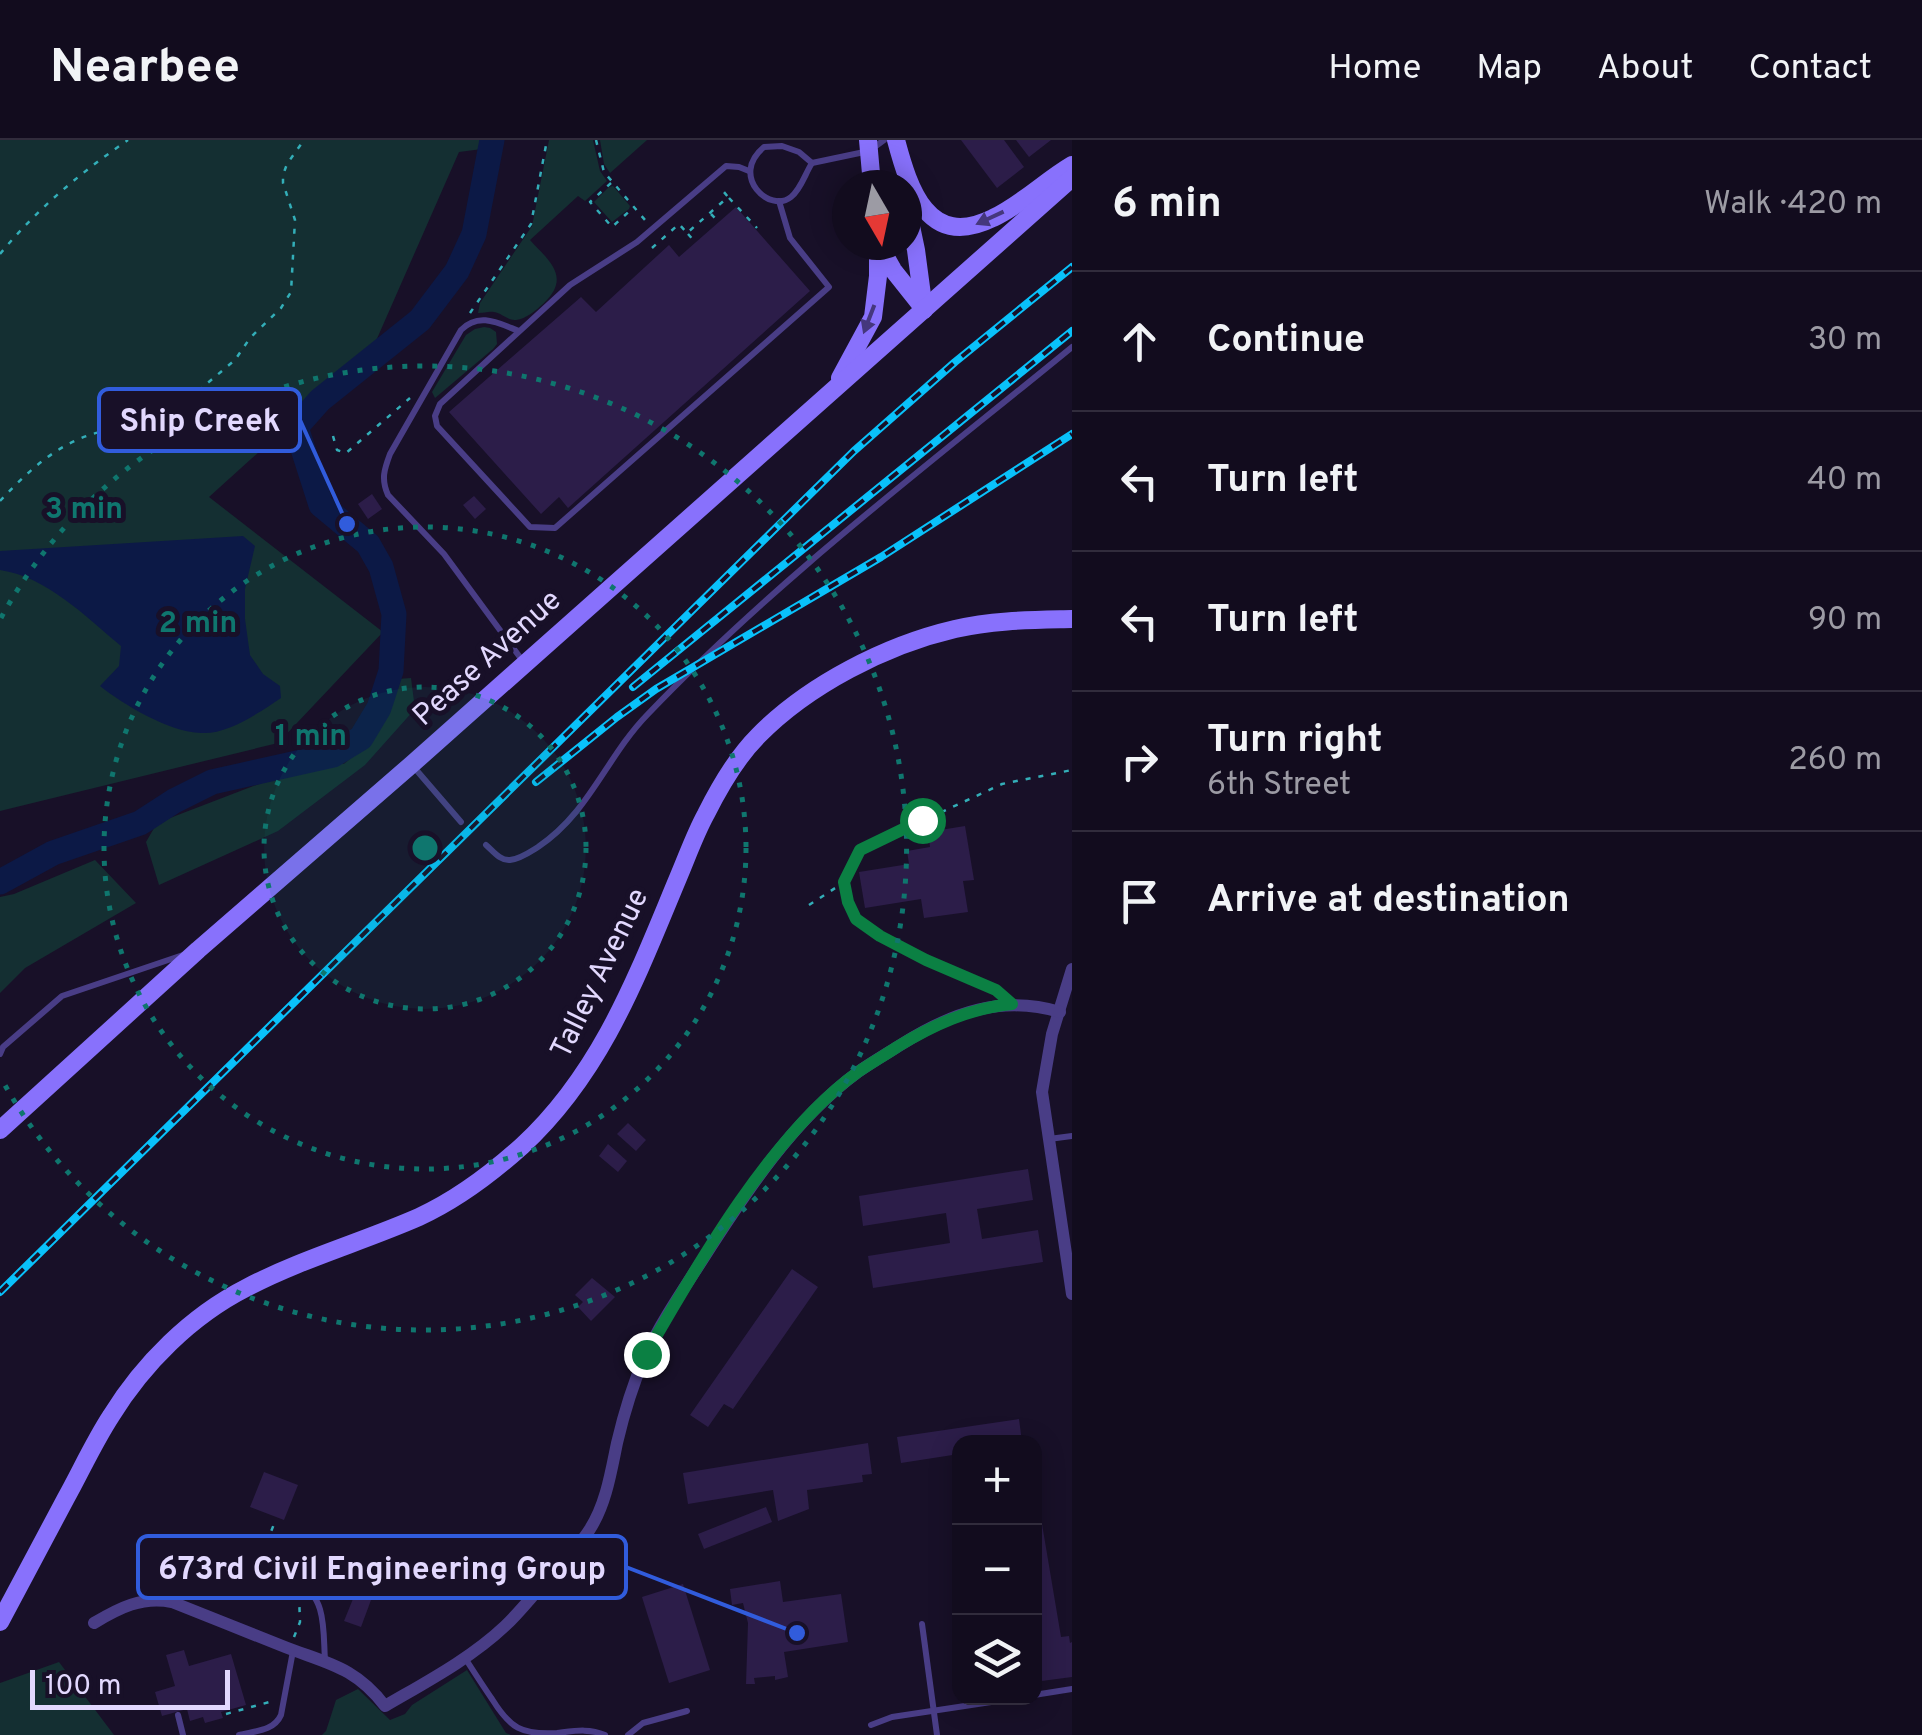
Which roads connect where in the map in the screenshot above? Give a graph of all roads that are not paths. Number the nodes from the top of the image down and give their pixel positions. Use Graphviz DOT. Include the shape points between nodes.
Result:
graph roads {
  1 [pos="883,144"];
  2 [pos="812,163"];
  3 [pos="1072,165"];
  4 [pos="876,170"];
  5 [pos="895,170"];
  6 [pos="749,171"];
  7 [pos="1072,178"];
  8 [pos="779,202"];
  9 [pos="878,260"];
  10 [pos="887,260"];
  11 [pos="917,260"];
  12 [pos="924,310"];
  13 [pos="519,332"];
  14 [pos="1072,346"];
  15 [pos="836,387"];
  16 [pos="1072,619"];
  17 [pos="524,662"];
  18 [pos="411,764"];
  19 [pos="461,822"];
  20 [pos="486,844"];
  21 [pos="198,950"];
  22 [pos="1072,970"];
  23 [pos="1060,1012"];
  24 [pos="0,1054"];
  25 [pos="0,1130"];
  26 [pos="1072,1136"];
  27 [pos="1049,1139"];
  28 [pos="1067,1228"];
  29 [pos="1072,1294"];
  30 [pos="300,1584"];
  31 [pos="0,1622"];
  32 [pos="94,1623"];
  33 [pos="922,1624"];
  34 [pos="293,1646"];
  35 [pos="464,1657"];
  36 [pos="324,1660"];
  37 [pos="1072,1690"];
  38 [pos="1042,1694"];
  39 [pos="970,1705"];
  40 [pos="935,1710"];
  41 [pos="687,1712"];
  42 [pos="178,1715"];
  43 [pos="871,1725"];
  44 [pos="183,1735"];
  45 [pos="240,1735"];
  46 [pos="605,1735"];
  47 [pos="628,1735"];
  48 [pos="937,1735"];
  1 -- 2 [label="lane"];
  3 -- 1 [label="street, one-way" via="994,218 951,226 922,207"];
  1 -- 4 [label="street"];
  1 -- 5 [label="street"];
  2 -- 6 [label="lane" via="799,152 770,146 756,154"];
  2 -- 8 [label="lane" via="794,193"];
  6 -- 8 [label="lane" via="756,188"];
  6 -- 13 [label="lane" via="726,166"];
  7 -- 12 [label="street, Pease Avenue"];
  8 -- 13 [label="lane" via="790,238 829,287 555,528 530,526 437,426 435,416"];
  9 -- 15 [label="street, one-way" via="873,317"];
  10 -- 12 [label="street"];
  11 -- 12 [label="street"];
  12 -- 15 [label="street, Pease Avenue"];
  13 -- 17 [label="lane" via="482,319 460,330 390,454 382,483"];
  14 -- 20 [label="lane" via="724,639 628,736 569,822 511,860"];
  15 -- 17 [label="street, Pease Avenue"];
  16 -- 31 [label="street, Talley Avenue" via="988,624 910,642 834,679 760,734 705,815 630,992 557,1110 522,1146 422,1216 241,1290 174,1340 109,1418"];
  17 -- 18 [label="street, Pease Avenue"];
  18 -- 19 [label="lane"];
  18 -- 21 [label="street, Pease Avenue"];
  21 -- 24 [label="lane" via="62,996"];
  21 -- 25 [label="street, Pease Avenue"];
  22 -- 23 [label="street"];
  23 -- 27 [label="street" via="1043,1074"];
  23 -- 35 [label="street" via="1012,1004 942,1022 858,1072 789,1139 722,1229 646,1354 591,1528 504,1627"];
  26 -- 27 [label="lane"];
  27 -- 28 [label="street"];
  28 -- 29 [label="street"];
  30 -- 36 [label="lane" via="318,1605"];
  32 -- 34 [label="street" via="128,1604 158,1599"];
  33 -- 40 [label="lane"];
  34 -- 36 [label="street"];
  34 -- 45 [label="lane" via="278,1722"];
  35 -- 36 [label="street" via="385,1706 358,1678"];
  35 -- 46 [label="lane" via="515,1729"];
  37 -- 38 [label="lane"];
  39 -- 40 [label="lane"];
  40 -- 43 [label="lane"];
  40 -- 48 [label="lane"];
  41 -- 47 [label="lane" via="643,1723"];
  42 -- 44 [label="lane"];
}
